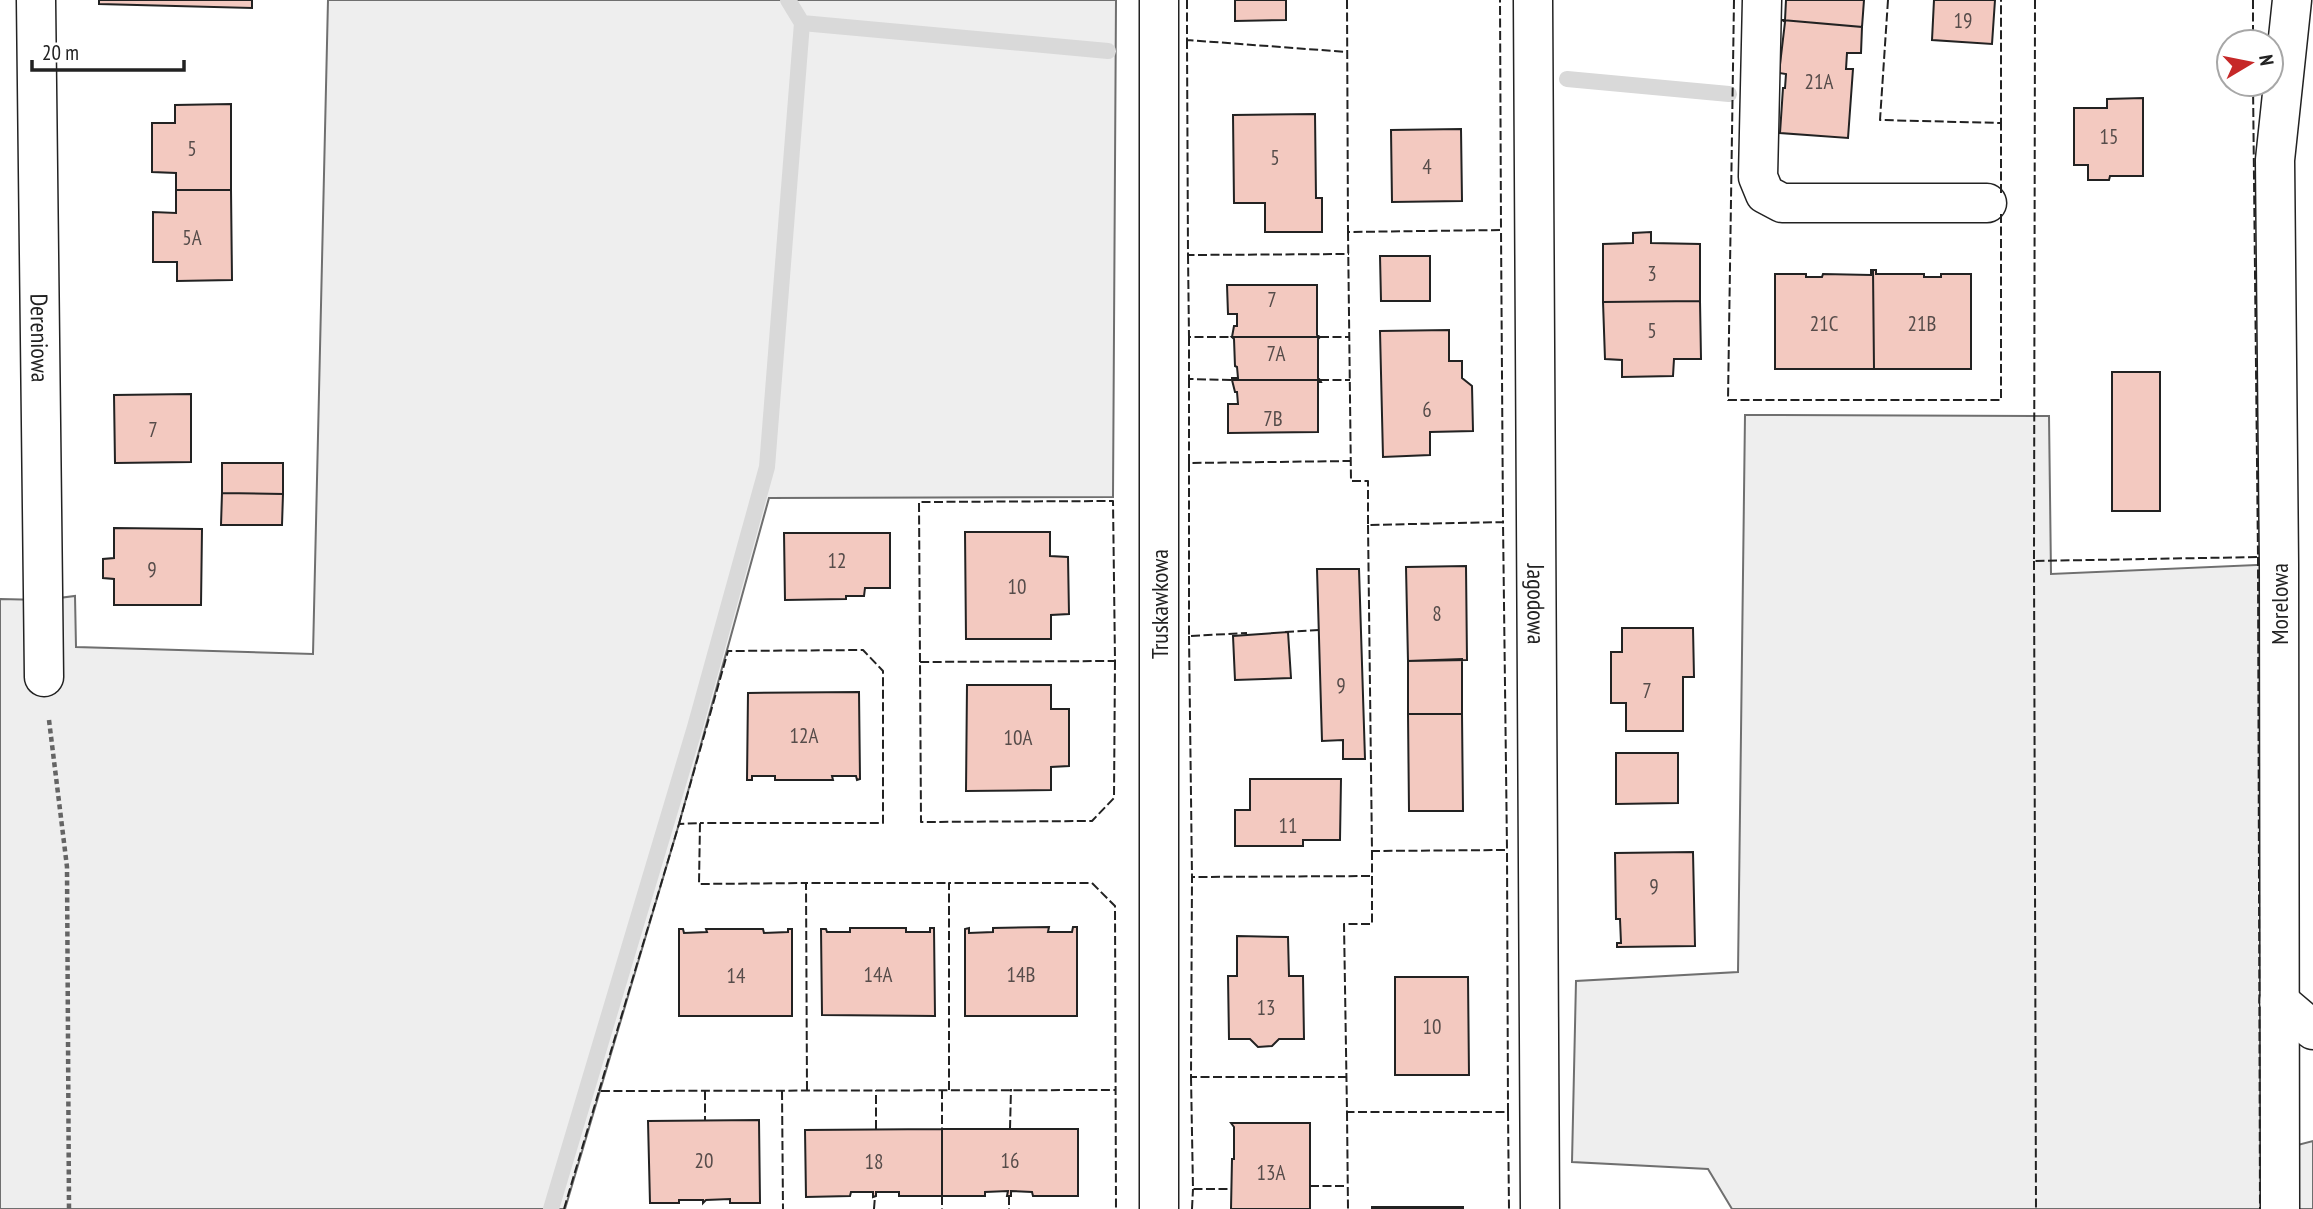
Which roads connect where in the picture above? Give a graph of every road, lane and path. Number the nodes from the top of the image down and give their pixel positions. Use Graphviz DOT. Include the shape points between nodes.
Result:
graph roads {
  1 [pos="36,0"];
  2 [pos="1159,0"];
  3 [pos="1533,0"];
  4 [pos="1762,0"];
  5 [pos="2292,0"];
  6 [pos="1987,202"];
  7 [pos="44,677"];
  8 [pos="2280,1001"];
  9 [pos="2313,1030"];
  10 [pos="69,1209"];
  11 [pos="1158,1209"];
  12 [pos="1540,1209"];
  13 [pos="2280,1209"];
  1 -- 7 [label="street, Dereniowa"];
  2 -- 11 [label="street, Truskawkowa"];
  3 -- 12 [label="street, Jagodowa"];
  4 -- 6 [label="street" via="1758,177 1765,194 1782,203"];
  5 -- 8 [label="street, Morelowa" via="2275,160"];
  7 -- 10 [label="path" via="67,867"];
  8 -- 9 [label="street"];
  8 -- 13 [label="street, Morelowa"];
}
